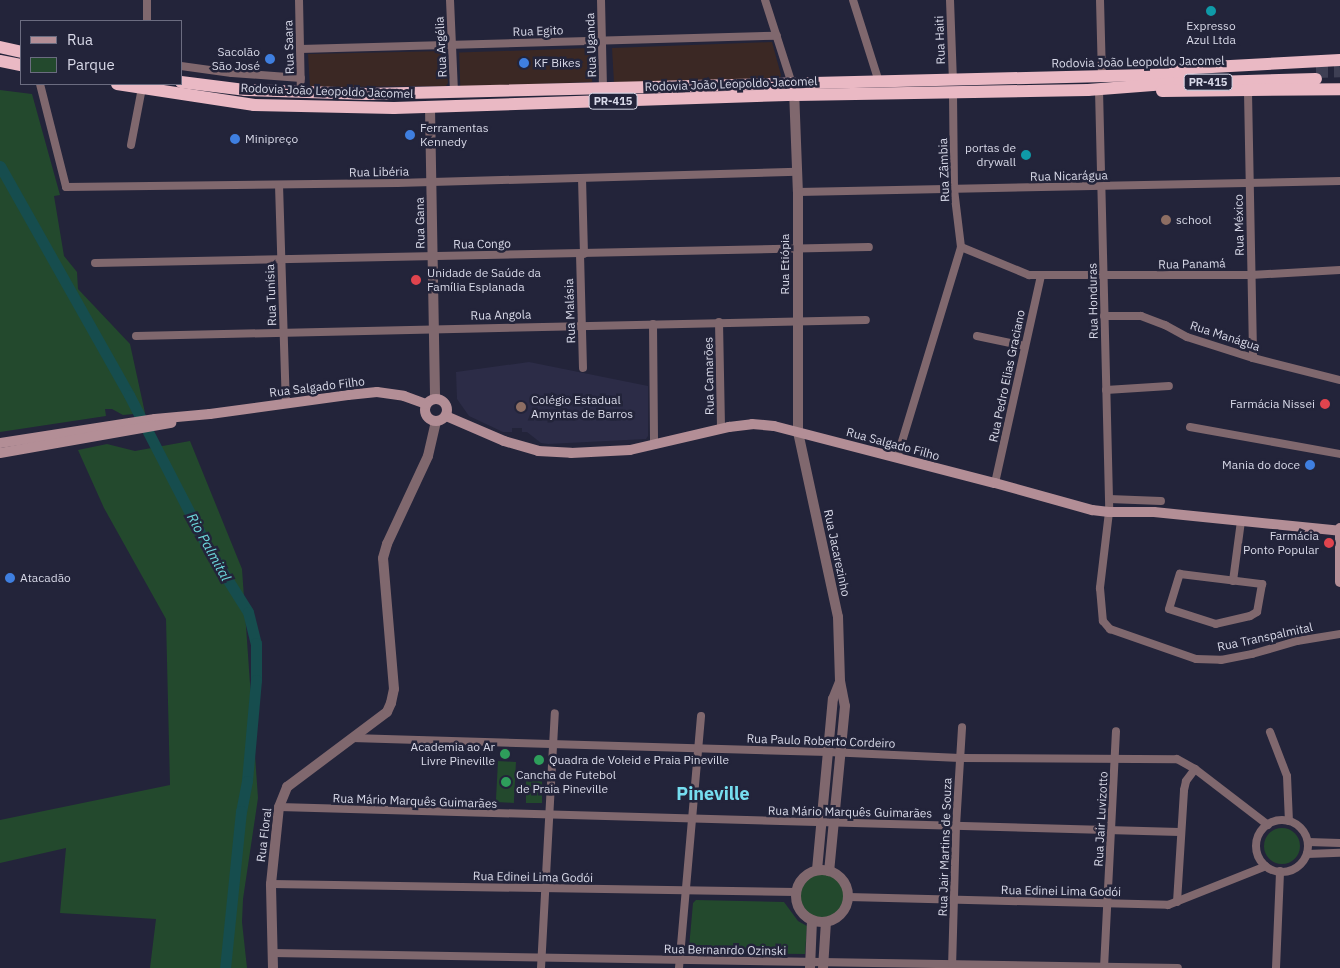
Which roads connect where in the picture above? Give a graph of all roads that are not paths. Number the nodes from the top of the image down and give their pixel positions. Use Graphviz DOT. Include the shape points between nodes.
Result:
graph roads {
  1 [pos="146,0"];
  2 [pos="299,0"];
  3 [pos="450,0"];
  4 [pos="601,0"];
  5 [pos="765,0"];
  6 [pos="853,0"];
  7 [pos="950,0"];
  8 [pos="1100,0"];
  9 [pos="147,20"];
  10 [pos="776,36"];
  11 [pos="602,41"];
  12 [pos="451,45"];
  13 [pos="0,48"];
  14 [pos="300,49"];
  15 [pos="20,52"];
  16 [pos="1340,60"];
  17 [pos="0,61"];
  18 [pos="20,65"];
  19 [pos="182,66"];
  20 [pos="1138,75"];
  21 [pos="1102,76"];
  22 [pos="301,78"];
  23 [pos="182,82"];
  24 [pos="880,82"];
  25 [pos="40,85"];
  26 [pos="123,85"];
  27 [pos="953,86"];
  28 [pos="142,88"];
  29 [pos="1340,89"];
  30 [pos="603,90"];
  31 [pos="794,90"];
  32 [pos="1099,90"];
  33 [pos="1248,92"];
  34 [pos="301,93"];
  35 [pos="454,93"];
  36 [pos="430,108"];
  37 [pos="131,145"];
  38 [pos="797,172"];
  39 [pos="582,178"];
  40 [pos="1340,181"];
  41 [pos="432,182"];
  42 [pos="1250,183"];
  43 [pos="280,185"];
  44 [pos="1102,187"];
  45 [pos="954,189"];
  46 [pos="798,192"];
  47 [pos="869,247"];
  48 [pos="961,247"];
  49 [pos="798,248"];
  50 [pos="582,254"];
  51 [pos="433,256"];
  52 [pos="282,259"];
  53 [pos="95,263"];
  54 [pos="1340,270"];
  55 [pos="1251,274"];
  56 [pos="1041,275"];
  57 [pos="1104,276"];
  58 [pos="1104,316"];
  59 [pos="866,320"];
  60 [pos="798,321"];
  61 [pos="719,322"];
  62 [pos="653,324"];
  63 [pos="582,325"];
  64 [pos="435,328"];
  65 [pos="284,332"];
  66 [pos="136,336"];
  67 [pos="977,336"];
  68 [pos="1025,346"];
  69 [pos="1253,358"];
  70 [pos="583,368"];
  71 [pos="1340,380"];
  72 [pos="1169,386"];
  73 [pos="1106,390"];
  74 [pos="435,398"];
  75 [pos="286,403"];
  76 [pos="426,404"];
  77 [pos="446,416"];
  78 [pos="436,421"];
  79 [pos="1190,427"];
  80 [pos="125,428"];
  81 [pos="721,429"];
  82 [pos="798,432"];
  83 [pos="0,443"];
  84 [pos="654,445"];
  85 [pos="0,452"];
  86 [pos="1340,454"];
  87 [pos="897,458"];
  88 [pos="995,482"];
  89 [pos="1108,500"];
  90 [pos="1161,501"];
  91 [pos="1109,512"];
  92 [pos="1241,521"];
  93 [pos="1340,530"];
  94 [pos="1233,580"];
  95 [pos="1340,582"];
  96 [pos="1340,634"];
  97 [pos="840,681"];
  98 [pos="555,713"];
  99 [pos="701,716"];
  100 [pos="962,726"];
  101 [pos="1116,732"];
  102 [pos="1270,732"];
  103 [pos="352,738"];
  104 [pos="552,745"];
  105 [pos="697,748"];
  106 [pos="828,752"];
  107 [pos="841,753"];
  108 [pos="960,758"];
  109 [pos="1116,759"];
  110 [pos="1195,768"];
  111 [pos="279,807"];
  112 [pos="548,815"];
  113 [pos="691,820"];
  114 [pos="1289,821"];
  115 [pos="822,822"];
  116 [pos="834,822"];
  117 [pos="1268,825"];
  118 [pos="956,826"];
  119 [pos="1113,829"];
  120 [pos="1180,832"];
  121 [pos="1308,842"];
  122 [pos="1340,843"];
  123 [pos="1340,853"];
  124 [pos="1306,854"];
  125 [pos="1266,866"];
  126 [pos="817,870"];
  127 [pos="829,871"];
  128 [pos="1280,872"];
  129 [pos="271,884"];
  130 [pos="544,889"];
  131 [pos="685,891"];
  132 [pos="796,892"];
  133 [pos="848,897"];
  134 [pos="954,900"];
  135 [pos="1177,902"];
  136 [pos="1108,903"];
  137 [pos="812,920"];
  138 [pos="826,922"];
  139 [pos="272,953"];
  140 [pos="541,958"];
  141 [pos="680,964"];
  142 [pos="823,965"];
  143 [pos="810,966"];
  144 [pos="952,967"];
  145 [pos="273,968"];
  146 [pos="541,968"];
  147 [pos="1104,968"];
  148 [pos="1178,968"];
  149 [pos="1276,968"];
  1 -- 9 [label="street"];
  2 -- 14 [label="street, Rua Saara"];
  3 -- 12 [label="street, Rua Argélia"];
  4 -- 11 [label="street, Rua Uganda"];
  5 -- 10 [label="street"];
  6 -- 24 [label="street"];
  7 -- 27 [label="street, Rua Haiti"];
  8 -- 21 [label="street"];
  10 -- 11 [label="street, Rua Egito"];
  10 -- 31 [label="street"];
  11 -- 12 [label="street, Rua Egito"];
  11 -- 30 [label="street, Rua Uganda"];
  12 -- 14 [label="street, Rua Egito"];
  12 -- 35 [label="street, Rua Argélia"];
  13 -- 15 [label="highway"];
  14 -- 22 [label="street, Rua Saara"];
  16 -- 20 [label="highway" via="1188,67"];
  17 -- 18 [label="highway"];
  19 -- 22 [label="street" via="232,74"];
  20 -- 21 [label="highway, Rodovia João Leopoldo Jacomel / PR-415"];
  20 -- 32 [label="highway, Rodovia João Leopoldo Jacomel / PR-415" via="1316,75"];
  21 -- 27 [label="highway, Rodovia João Leopoldo Jacomel / PR-415"];
  22 -- 34 [label="street, Rua Saara"];
  23 -- 34 [label="highway, Rodovia João Leopoldo Jacomel / PR-415"];
  24 -- 27 [label="highway, Rodovia João Leopoldo Jacomel / PR-415"];
  24 -- 31 [label="highway, Rodovia João Leopoldo Jacomel / PR-415"];
  25 -- 43 [label="street, Rua Libéria" via="66,187"];
  26 -- 28 [label="highway, Rodovia João Leopoldo Jacomel / PR-415"];
  27 -- 31 [label="highway, Rodovia João Leopoldo Jacomel / PR-415"];
  27 -- 32 [label="highway, Rodovia João Leopoldo Jacomel / PR-415"];
  27 -- 45 [label="street, Rua Zâmbia"];
  28 -- 36 [label="highway, Rodovia João Leopoldo Jacomel / PR-415" via="254,105"];
  28 -- 37 [label="street"];
  29 -- 33 [label="highway"];
  30 -- 31 [label="highway, Rodovia João Leopoldo Jacomel / PR-415"];
  30 -- 35 [label="highway, Rodovia João Leopoldo Jacomel / PR-415"];
  31 -- 36 [label="highway, Rodovia João Leopoldo Jacomel / PR-415"];
  31 -- 38 [label="street, Rua Etiópia"];
  32 -- 33 [label="highway"];
  32 -- 44 [label="street, Rua Honduras"];
  33 -- 42 [label="street, Rua México"];
  34 -- 35 [label="highway, Rodovia João Leopoldo Jacomel / PR-415"];
  35 -- 36 [label="highway" via="442,96"];
  36 -- 41 [label="street, Rua Gana"];
  38 -- 39 [label="street, Rua Libéria"];
  38 -- 46 [label="street, Rua Etiópia"];
  39 -- 41 [label="street, Rua Libéria"];
  39 -- 50 [label="street, Rua Malásia"];
  40 -- 42 [label="street, Rua Nicarágua"];
  41 -- 43 [label="street, Rua Libéria"];
  41 -- 51 [label="street, Rua Gana"];
  42 -- 44 [label="street, Rua Nicarágua"];
  42 -- 55 [label="street, Rua México"];
  43 -- 52 [label="street, Rua Tunísia"];
  44 -- 45 [label="street, Rua Nicarágua"];
  44 -- 57 [label="street, Rua Honduras"];
  45 -- 46 [label="street, Rua Nicarágua"];
  45 -- 48 [label="street, Rua Zâmbia"];
  46 -- 49 [label="street, Rua Etiópia"];
  47 -- 49 [label="street, Rua Congo"];
  48 -- 56 [label="street" via="1029,275"];
  48 -- 87 [label="street"];
  49 -- 50 [label="street, Rua Congo"];
  49 -- 60 [label="street, Rua Etiópia"];
  50 -- 51 [label="street, Rua Congo"];
  50 -- 63 [label="street, Rua Malásia"];
  51 -- 52 [label="street, Rua Congo"];
  51 -- 64 [label="street, Rua Gana"];
  52 -- 53 [label="street, Rua Congo"];
  52 -- 65 [label="street, Rua Tunísia"];
  54 -- 55 [label="street, Rua Panamá"];
  55 -- 57 [label="street, Rua Panamá"];
  55 -- 69 [label="street, Rua México"];
  56 -- 57 [label="street"];
  56 -- 68 [label="street, Rua Pedro Elias Graciano"];
  57 -- 58 [label="street, Rua Honduras"];
  58 -- 69 [label="street, Rua Manágua" via="1142,316 1187,337"];
  58 -- 73 [label="street, Rua Honduras"];
  59 -- 60 [label="street, Rua Angola"];
  60 -- 61 [label="street, Rua Angola"];
  60 -- 82 [label="street, Rua Etiópia"];
  61 -- 62 [label="street, Rua Angola"];
  61 -- 81 [label="street, Rua Camarões"];
  62 -- 63 [label="street, Rua Angola"];
  62 -- 84 [label="street"];
  63 -- 64 [label="street, Rua Angola"];
  63 -- 70 [label="street, Rua Malásia"];
  64 -- 65 [label="street, Rua Angola"];
  64 -- 74 [label="street, Rua Gana"];
  65 -- 66 [label="street, Rua Angola"];
  65 -- 75 [label="street, Rua Tunísia"];
  67 -- 68 [label="street"];
  68 -- 88 [label="street, Rua Pedro Elias Graciano"];
  69 -- 71 [label="street, Rua Manágua"];
  72 -- 73 [label="street"];
  73 -- 89 [label="street, Rua Honduras"];
  74 -- 76 [label="main road"];
  74 -- 77 [label="main road" via="445,404"];
  75 -- 76 [label="main road, Rua Salgado Filho" via="377,392 404,396"];
  75 -- 80 [label="main road, Rua Salgado Filho"];
  76 -- 78 [label="main road" via="426,415"];
  77 -- 78 [label="main road"];
  77 -- 84 [label="main road, Rua Salgado Filho" via="504,441 538,451 604,453"];
  78 -- 103 [label="street, Rua Floral" via="428,456 383,558 394,689 391,703 387,712"];
  79 -- 86 [label="street"];
  80 -- 83 [label="main road, Rua Salgado Filho"];
  80 -- 85 [label="main road, Rua Salgado Filho"];
  81 -- 82 [label="main road, Rua Salgado Filho" via="752,424"];
  81 -- 84 [label="main road, Rua Salgado Filho"];
  82 -- 87 [label="main road, Rua Salgado Filho"];
  82 -- 97 [label="street, Rua Jacarezinho" via="838,617"];
  87 -- 88 [label="main road, Rua Salgado Filho"];
  88 -- 91 [label="main road, Rua Salgado Filho"];
  89 -- 90 [label="street"];
  89 -- 91 [label="street, Rua Honduras"];
  91 -- 92 [label="main road, Rua Salgado Filho" via="1154,512"];
  91 -- 96 [label="street, Rua Transpalmital" via="1100,588 1102,621 1110,630 1196,659 1221,660"];
  92 -- 93 [label="main road, Rua Salgado Filho"];
  92 -- 94 [label="street"];
  93 -- 95 [label="main road"];
  94 -- 94 [label="street" via="1180,574 1169,609 1216,624 1257,612 1262,584"];
  97 -- 106 [label="street, Rua Jacarezinho" via="833,699"];
  97 -- 107 [label="street, Rua Jacarezinho" via="845,706"];
  98 -- 104 [label="street"];
  99 -- 105 [label="street"];
  100 -- 108 [label="street, Rua Jair Martins de Souza"];
  101 -- 109 [label="street, Rua Jair Luvizotto"];
  102 -- 114 [label="street" via="1287,776"];
  103 -- 104 [label="street, Rua Paulo Roberto Cordeiro"];
  103 -- 111 [label="street, Rua Floral" via="287,787"];
  104 -- 105 [label="street, Rua Paulo Roberto Cordeiro"];
  104 -- 112 [label="street"];
  105 -- 106 [label="street, Rua Paulo Roberto Cordeiro"];
  105 -- 113 [label="street"];
  106 -- 107 [label="street, Rua Paulo Roberto Cordeiro"];
  106 -- 115 [label="street, Rua Jacarezinho"];
  107 -- 108 [label="street, Rua Paulo Roberto Cordeiro"];
  107 -- 116 [label="street, Rua Jacarezinho"];
  108 -- 109 [label="street, Rua Paulo Roberto Cordeiro"];
  108 -- 118 [label="street, Rua Jair Martins de Souza"];
  109 -- 110 [label="street, Rua Paulo Roberto Cordeiro" via="1178,759"];
  109 -- 119 [label="street, Rua Jair Luvizotto"];
  110 -- 117 [label="street, Rua Paulo Roberto Cordeiro"];
  110 -- 120 [label="street" via="1186,781"];
  111 -- 112 [label="street, Rua Mário Marquês Guimarães"];
  111 -- 129 [label="street, Rua Floral"];
  112 -- 113 [label="street, Rua Mário Marquês Guimarães"];
  112 -- 130 [label="street"];
  113 -- 115 [label="street, Rua Mário Marquês Guimarães"];
  113 -- 131 [label="street"];
  114 -- 117 [label="street" via="1279,820"];
  114 -- 121 [label="street" via="1303,830"];
  115 -- 116 [label="street, Rua Mário Marquês Guimarães"];
  115 -- 126 [label="street, Rua Jacarezinho"];
  116 -- 118 [label="street, Rua Mário Marquês Guimarães"];
  116 -- 127 [label="street, Rua Jacarezinho"];
  117 -- 125 [label="street" via="1259,834 1256,845"];
  118 -- 119 [label="street, Rua Mário Marquês Guimarães"];
  118 -- 134 [label="street, Rua Jair Martins de Souza"];
  119 -- 120 [label="street, Rua Mário Marquês Guimarães"];
  119 -- 136 [label="street, Rua Jair Luvizotto"];
  120 -- 135 [label="street"];
  121 -- 122 [label="street"];
  121 -- 124 [label="street"];
  123 -- 124 [label="street"];
  124 -- 128 [label="street" via="1296,868"];
  125 -- 128 [label="street"];
  125 -- 135 [label="street, Rua Edinei Lima Godói"];
  126 -- 127 [label="street"];
  126 -- 132 [label="street" via="803,877"];
  127 -- 133 [label="street" via="843,880"];
  128 -- 149 [label="street"];
  129 -- 130 [label="street, Rua Edinei Lima Godói"];
  129 -- 139 [label="street, Rua Floral"];
  130 -- 131 [label="street, Rua Edinei Lima Godói"];
  130 -- 140 [label="street"];
  131 -- 132 [label="street, Rua Edinei Lima Godói"];
  131 -- 141 [label="street"];
  132 -- 137 [label="street" via="798,908"];
  133 -- 134 [label="street, Rua Edinei Lima Godói"];
  133 -- 138 [label="street" via="842,912"];
  134 -- 136 [label="street, Rua Edinei Lima Godói"];
  134 -- 144 [label="street, Rua Jair Martins de Souza"];
  135 -- 136 [label="street, Rua Edinei Lima Godói" via="1168,905"];
  136 -- 147 [label="street, Rua Jair Luvizotto"];
  137 -- 138 [label="street"];
  137 -- 143 [label="street"];
  138 -- 142 [label="street"];
  139 -- 140 [label="street, Rua Bernanrdo Ozinski"];
  139 -- 145 [label="street, Rua Floral"];
  140 -- 141 [label="street, Rua Bernanrdo Ozinski"];
  140 -- 146 [label="street"];
  141 -- 143 [label="street, Rua Bernanrdo Ozinski"];
  142 -- 143 [label="street, Rua Bernanrdo Ozinski"];
  142 -- 144 [label="street, Rua Bernanrdo Ozinski"];
  144 -- 147 [label="street, Rua Bernanrdo Ozinski"];
  147 -- 148 [label="street, Rua Bernanrdo Ozinski"];
}
